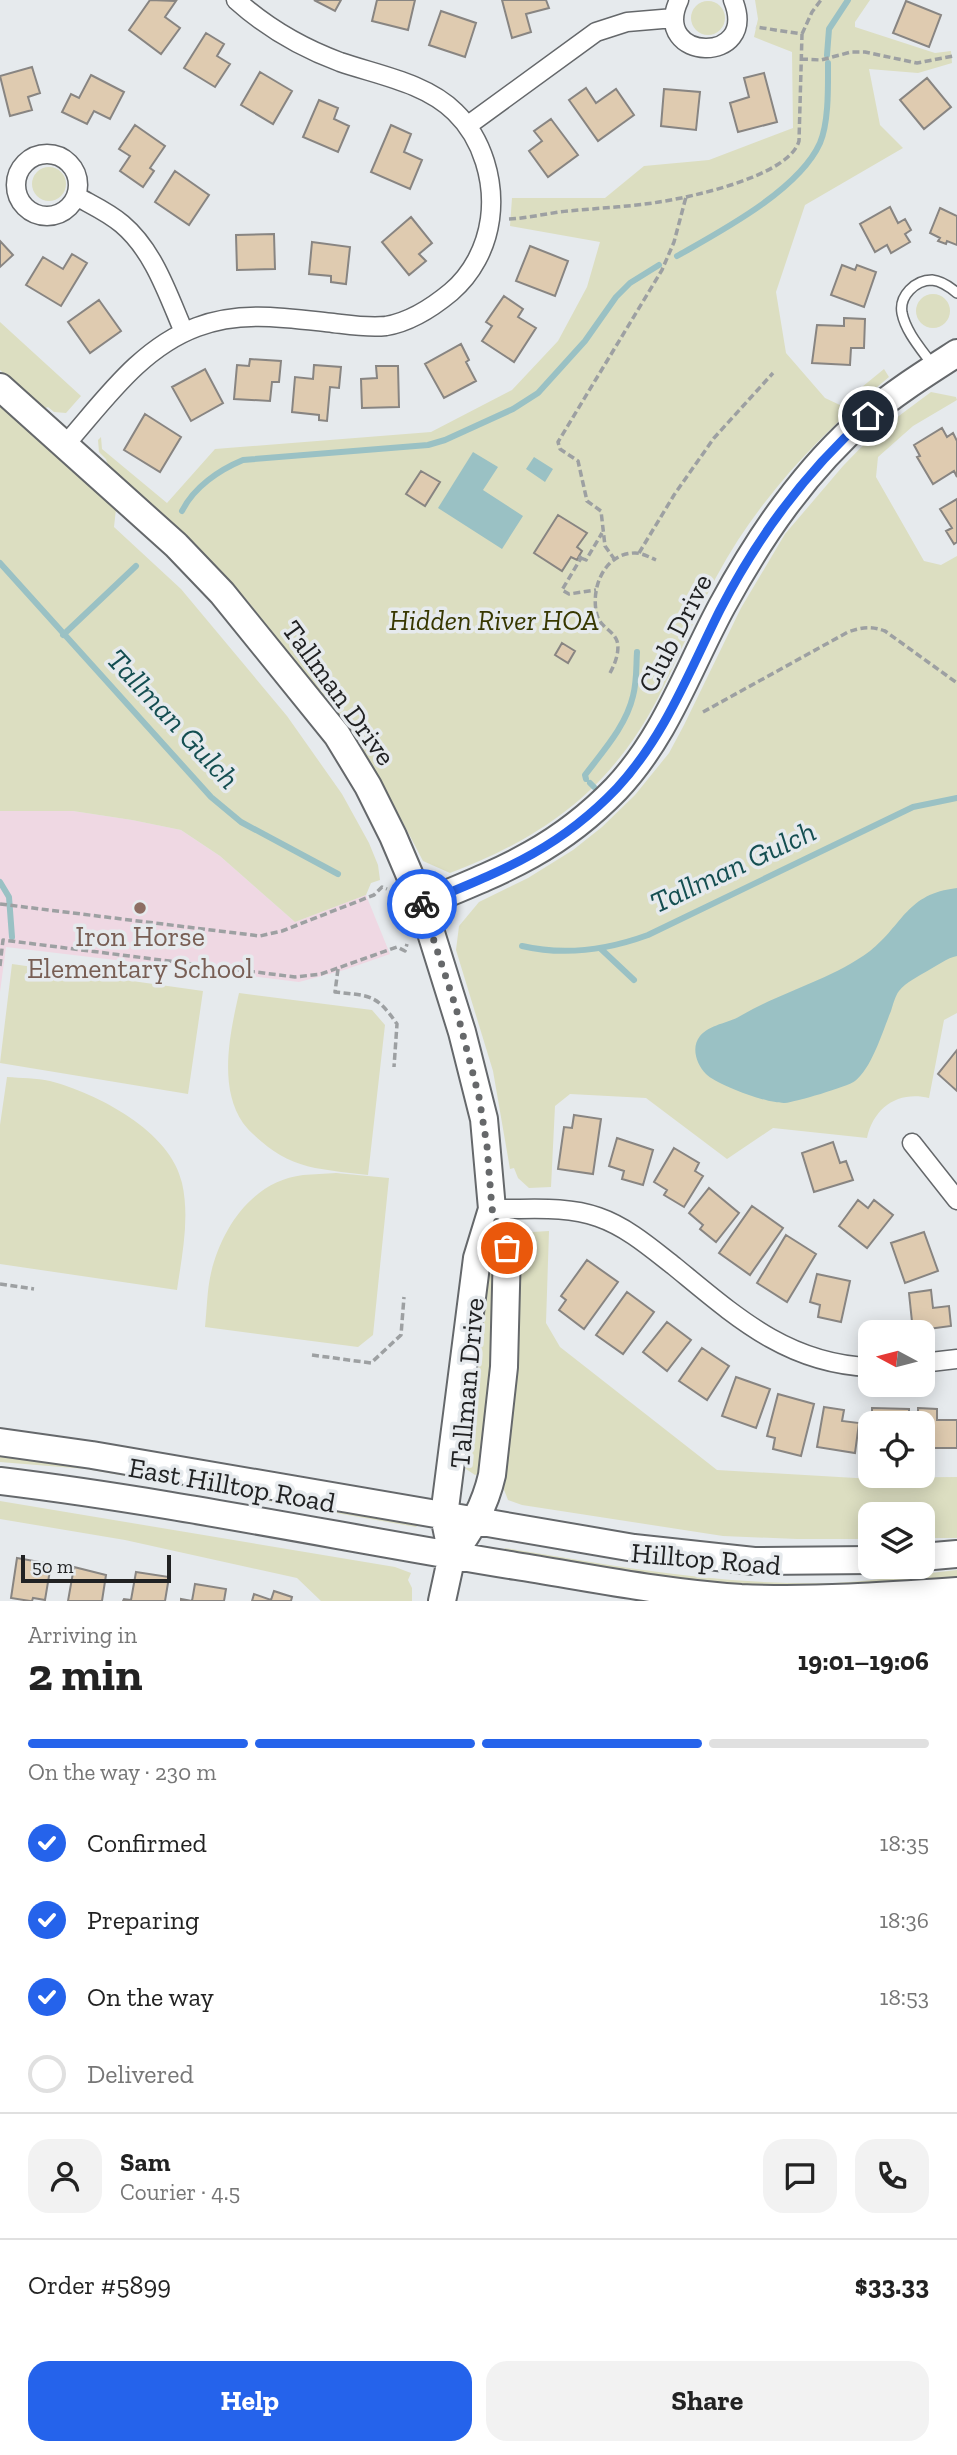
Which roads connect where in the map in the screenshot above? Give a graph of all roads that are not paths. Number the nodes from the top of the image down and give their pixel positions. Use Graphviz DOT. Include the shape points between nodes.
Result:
graph roads {
  1 [pos="236,0"];
  2 [pos="679,0"];
  3 [pos="733,0"];
  4 [pos="674,18"];
  5 [pos="467,126"];
  6 [pos="76,196"];
  7 [pos="957,293"];
  8 [pos="184,332"];
  9 [pos="957,353"];
  10 [pos="934,368"];
  11 [pos="0,387"];
  12 [pos="65,445"];
  13 [pos="422,904"];
  14 [pos="912,1143"];
  15 [pos="957,1199"];
  16 [pos="492,1209"];
  17 [pos="957,1359"];
  18 [pos="935,1362"];
  19 [pos="858,1366"];
  20 [pos="0,1443"];
  21 [pos="0,1481"];
  22 [pos="444,1516"];
  23 [pos="477,1521"];
  24 [pos="957,1554"];
  25 [pos="452,1555"];
  26 [pos="935,1556"];
  27 [pos="858,1560"];
  28 [pos="957,1591"];
  29 [pos="442,1601"];
  1 -- 5 [label="street" via="307,48 433,96"];
  2 -- 4 [label="street"];
  3 -- 4 [label="street" via="738,20 735,30 729,40 710,49 690,45 676,29"];
  4 -- 5 [label="street" via="627,22 590,34"];
  5 -- 8 [label="street" via="488,176 488,229 471,270 437,303 384,326 252,316"];
  6 -- 8 [label="street" via="124,225 139,243 158,272"];
  7 -- 10 [label="lane" via="940,282 923,281 910,289 903,302 905,322"];
  8 -- 12 [label="street" via="147,355"];
  9 -- 10 [label="street, Club Drive"];
  10 -- 13 [label="street, Club Drive" via="852,430 782,508 721,608 662,728 616,788 575,827 537,853"];
  11 -- 12 [label="street, Tallman Drive"];
  12 -- 13 [label="street, Tallman Drive" via="197,565 309,698 369,786"];
  13 -- 16 [label="street, Tallman Drive" via="479,1097"];
  14 -- 15 [label="street"];
  16 -- 19 [label="street" via="557,1209 600,1218 645,1243 765,1336 814,1357"];
  16 -- 22 [label="street, Tallman Drive" via="477,1258"];
  16 -- 23 [label="street, Tallman Drive" via="507,1248 505,1367 492,1475"];
  17 -- 18 [label="street"];
  20 -- 22 [label="street, East Hilltop Road"];
  21 -- 25 [label="street, East Hilltop Road"];
  22 -- 23 [label="street, Hilltop Road"];
  22 -- 25 [label="street, Tallman Drive"];
  23 -- 25 [label="street, Tallman Drive"];
  23 -- 27 [label="street, Hilltop Road" via="728,1559"];
  24 -- 26 [label="street"];
  25 -- 28 [label="street, Hilltop Road" via="645,1588 742,1598"];
  25 -- 29 [label="street, Tallman Drive"];
}
